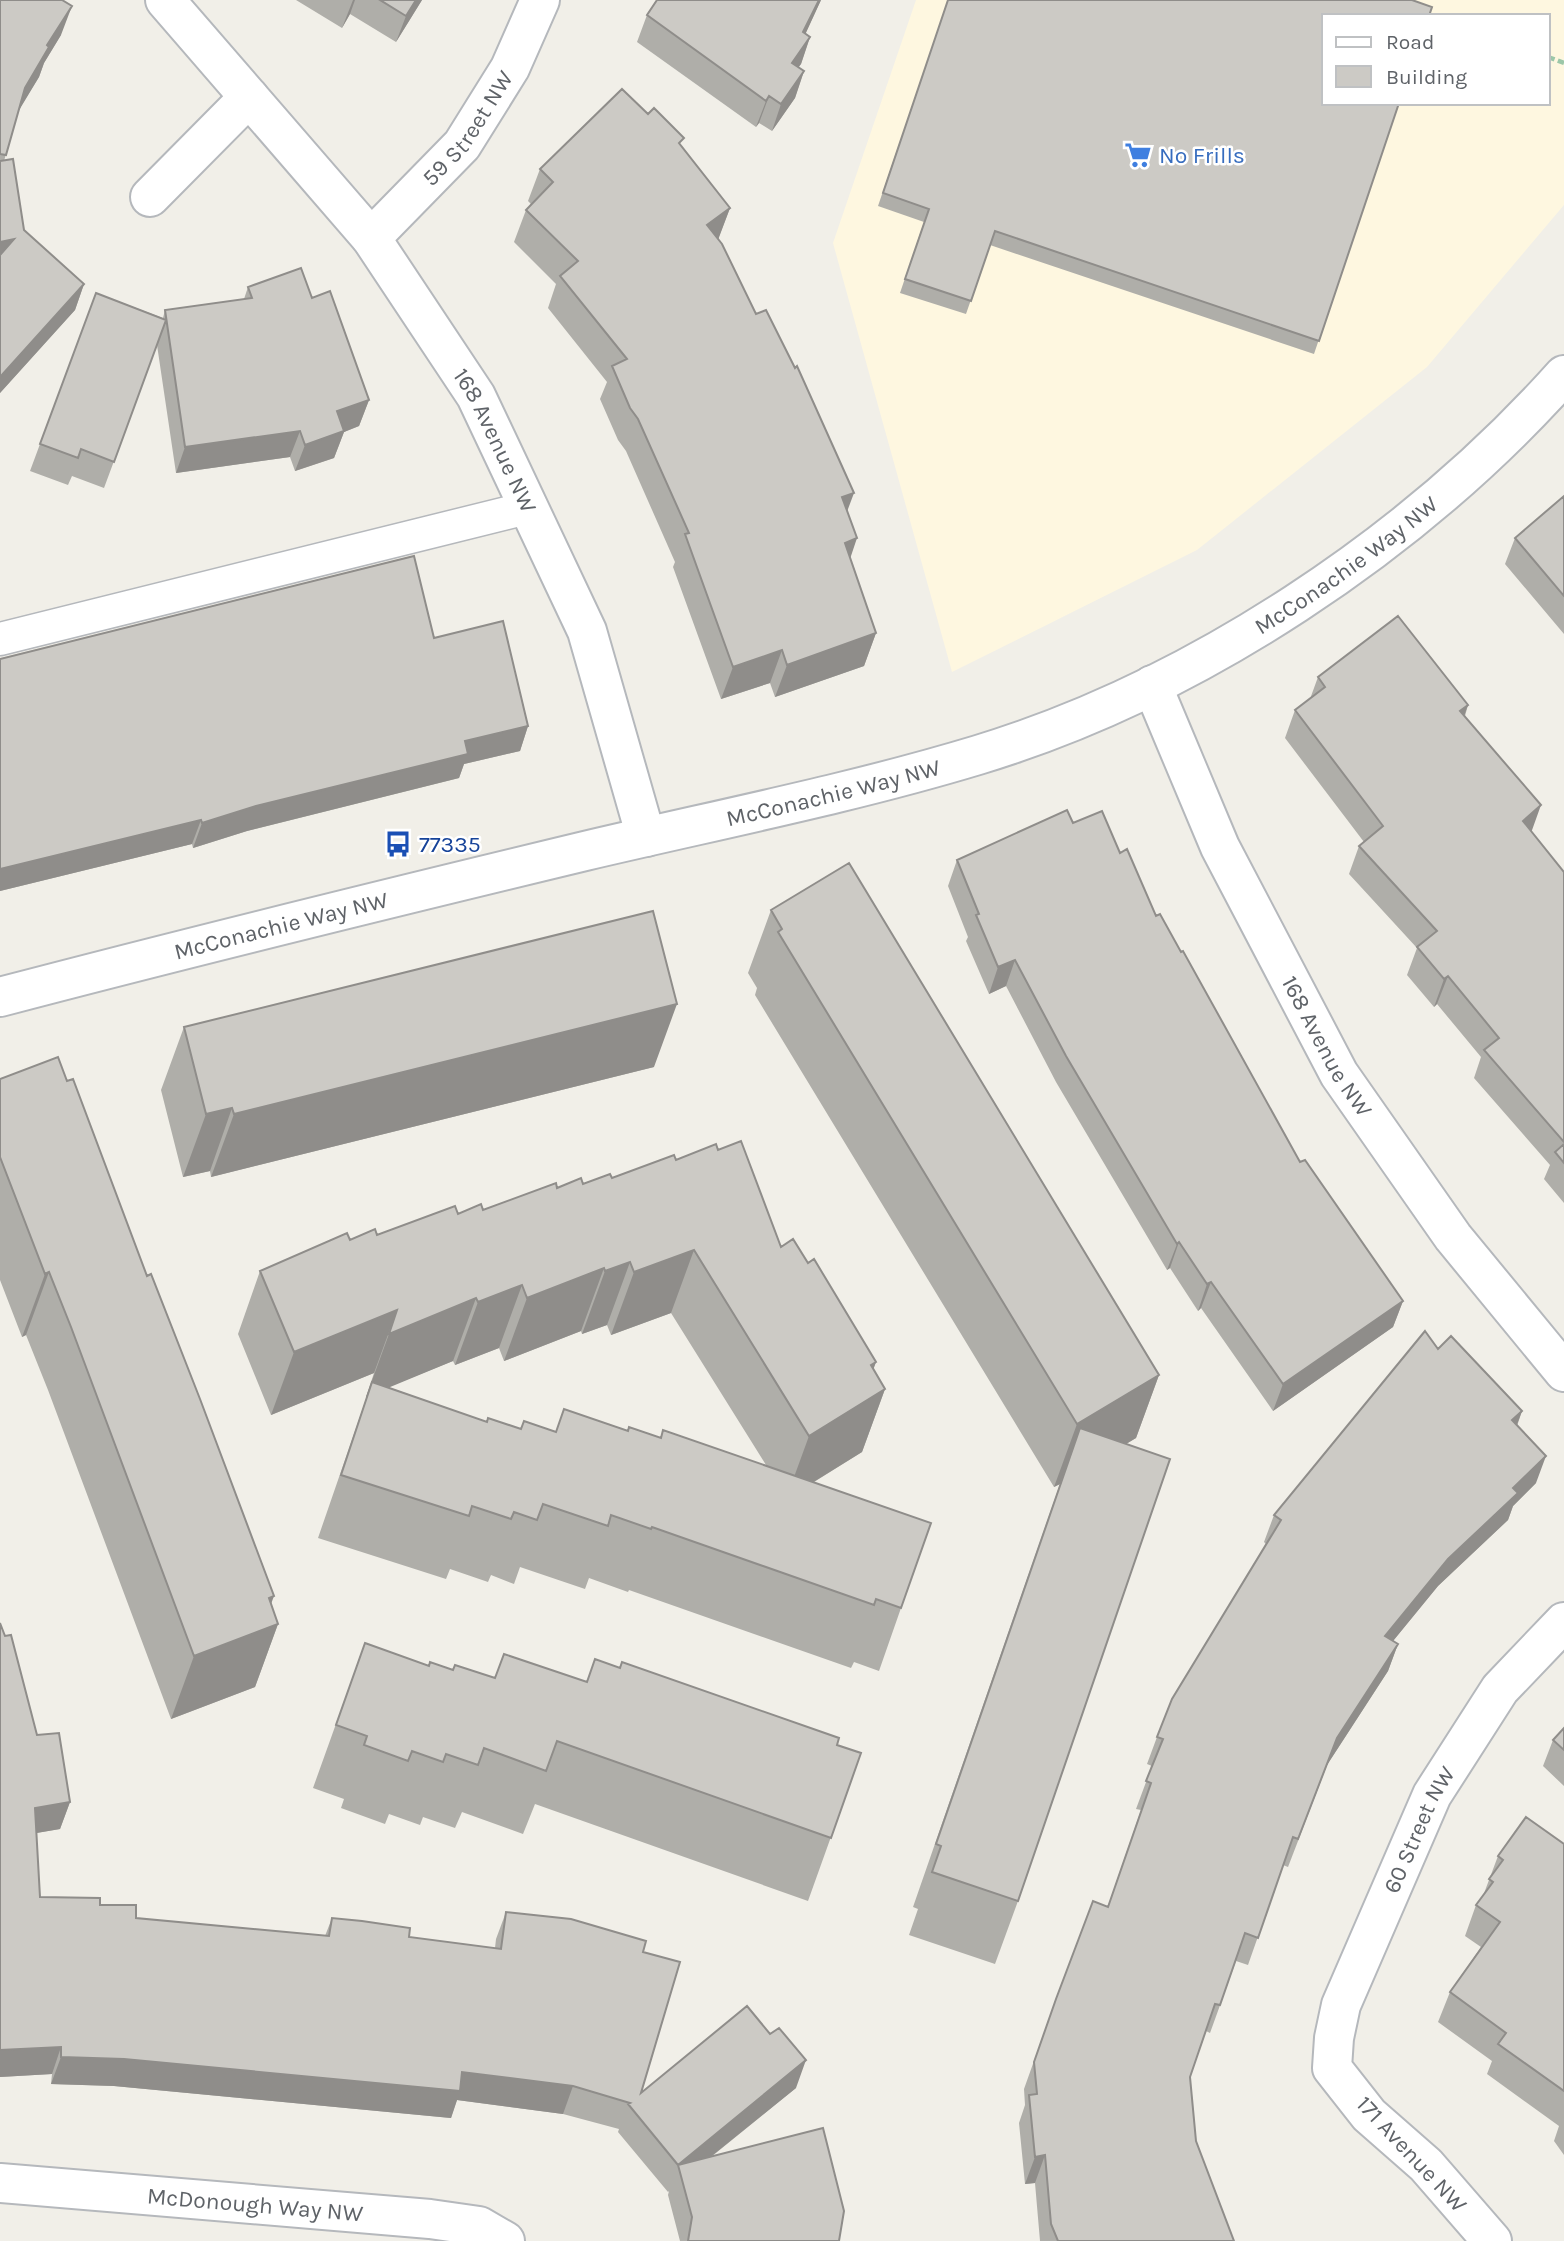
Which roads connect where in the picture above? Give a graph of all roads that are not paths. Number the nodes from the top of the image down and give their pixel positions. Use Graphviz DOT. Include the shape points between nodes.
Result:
graph roads {
  1 [pos="165,0"];
  2 [pos="540,0"];
  3 [pos="249,97"];
  4 [pos="150,197"];
  5 [pos="371,238"];
  6 [pos="1564,375"];
  7 [pos="531,507"];
  8 [pos="0,639"];
  9 [pos="1152,685"];
  10 [pos="646,837"];
  11 [pos="0,997"];
  12 [pos="1564,1372"];
  13 [pos="1564,1622"];
  14 [pos="1332,2068"];
  15 [pos="0,2183"];
  16 [pos="505,2241"];
  17 [pos="1492,2241"];
  1 -- 3 [label="street, 168 Avenue NW"];
  2 -- 5 [label="street, 59 Street NW" via="510,68 463,145"];
  3 -- 4 [label="street"];
  3 -- 5 [label="street, 168 Avenue NW"];
  5 -- 7 [label="street, 168 Avenue NW" via="476,396"];
  6 -- 9 [label="street, McConachie Way NW" via="1484,456 1347,566 1219,649"];
  7 -- 8 [label="lane"];
  7 -- 10 [label="street, 168 Avenue NW" via="587,631"];
  9 -- 10 [label="street, McConachie Way NW" via="1096,712 982,754"];
  9 -- 12 [label="street, 168 Avenue NW" via="1220,847 1339,1074 1453,1237"];
  10 -- 11 [label="street, McConachie Way NW"];
  13 -- 14 [label="street, 60 Street NW" via="1500,1689 1432,1795 1341,2005"];
  14 -- 17 [label="street, 171 Avenue NW" via="1369,2115 1426,2165"];
  15 -- 16 [label="street, McDonough Way NW" via="430,2220 479,2226"];
}
